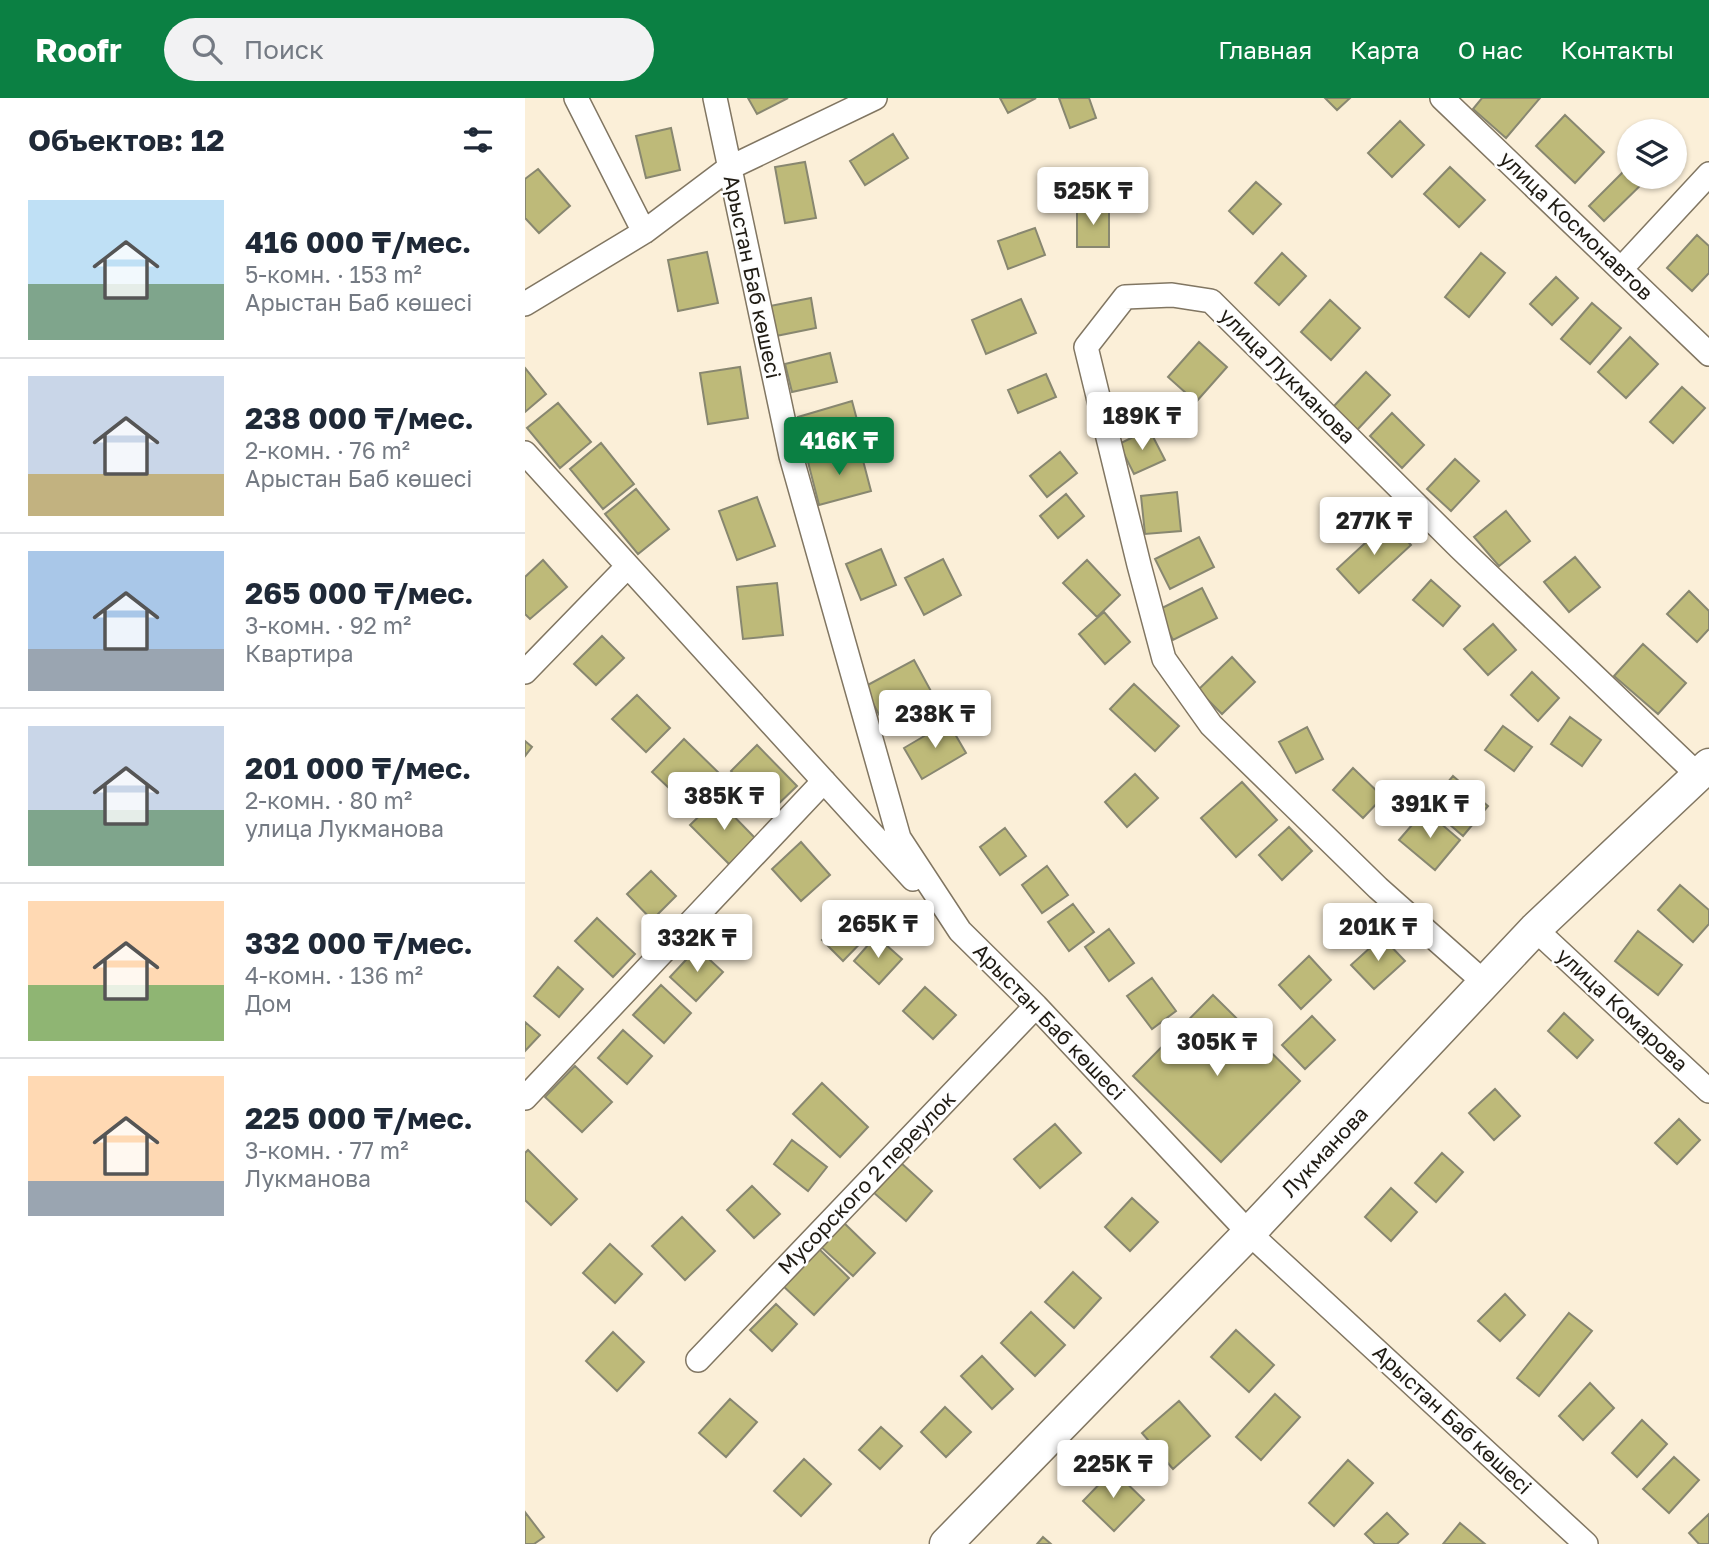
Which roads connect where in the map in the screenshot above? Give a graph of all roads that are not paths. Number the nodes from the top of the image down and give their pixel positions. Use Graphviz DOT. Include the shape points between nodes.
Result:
graph roads {
  1 [pos="576,98"];
  2 [pos="715,98"];
  3 [pos="874,98"];
  4 [pos="1442,98"];
  5 [pos="729,168"];
  6 [pos="1709,174"];
  7 [pos="644,232"];
  8 [pos="1621,269"];
  9 [pos="525,304"];
  10 [pos="1709,355"];
  11 [pos="525,453"];
  12 [pos="627,567"];
  13 [pos="525,672"];
  14 [pos="1704,770"];
  15 [pos="824,781"];
  16 [pos="1535,929"];
  17 [pos="960,931"];
  18 [pos="1485,983"];
  19 [pos="1036,1006"];
  20 [pos="1709,1091"];
  21 [pos="525,1098"];
  22 [pos="1249,1233"];
  23 [pos="698,1360"];
  24 [pos="946,1544"];
  25 [pos="1586,1544"];
  1 -- 7 [label="street"];
  2 -- 5 [label="street, Арыстан Баб көшесі"];
  3 -- 5 [label="street"];
  4 -- 8 [label="street, улица Космонавтов"];
  5 -- 7 [label="street"];
  5 -- 17 [label="street, Арыстан Баб көшесі" via="791,456 899,838"];
  6 -- 8 [label="street"];
  7 -- 9 [label="street"];
  8 -- 10 [label="street, улица Космонавтов"];
  11 -- 12 [label="street"];
  12 -- 13 [label="street"];
  12 -- 15 [label="street"];
  14 -- 16 [label="street, Лукманова"];
  14 -- 18 [label="street, улица Лукманова" via="1460,548 1210,301 1172,295 1125,297 1086,347 1164,659 1211,725 1378,888"];
  15 -- 17 [label="street"];
  15 -- 21 [label="street"];
  16 -- 18 [label="street, Лукманова"];
  16 -- 20 [label="street, улица Комарова"];
  17 -- 19 [label="street, Арыстан Баб көшесі"];
  18 -- 22 [label="street, Лукманова"];
  19 -- 22 [label="street, Арыстан Баб көшесі"];
  19 -- 23 [label="street, Мусорского 2 переулок"];
  22 -- 24 [label="street, Лукманова"];
  22 -- 25 [label="street, Арыстан Баб көшесі"];
}
